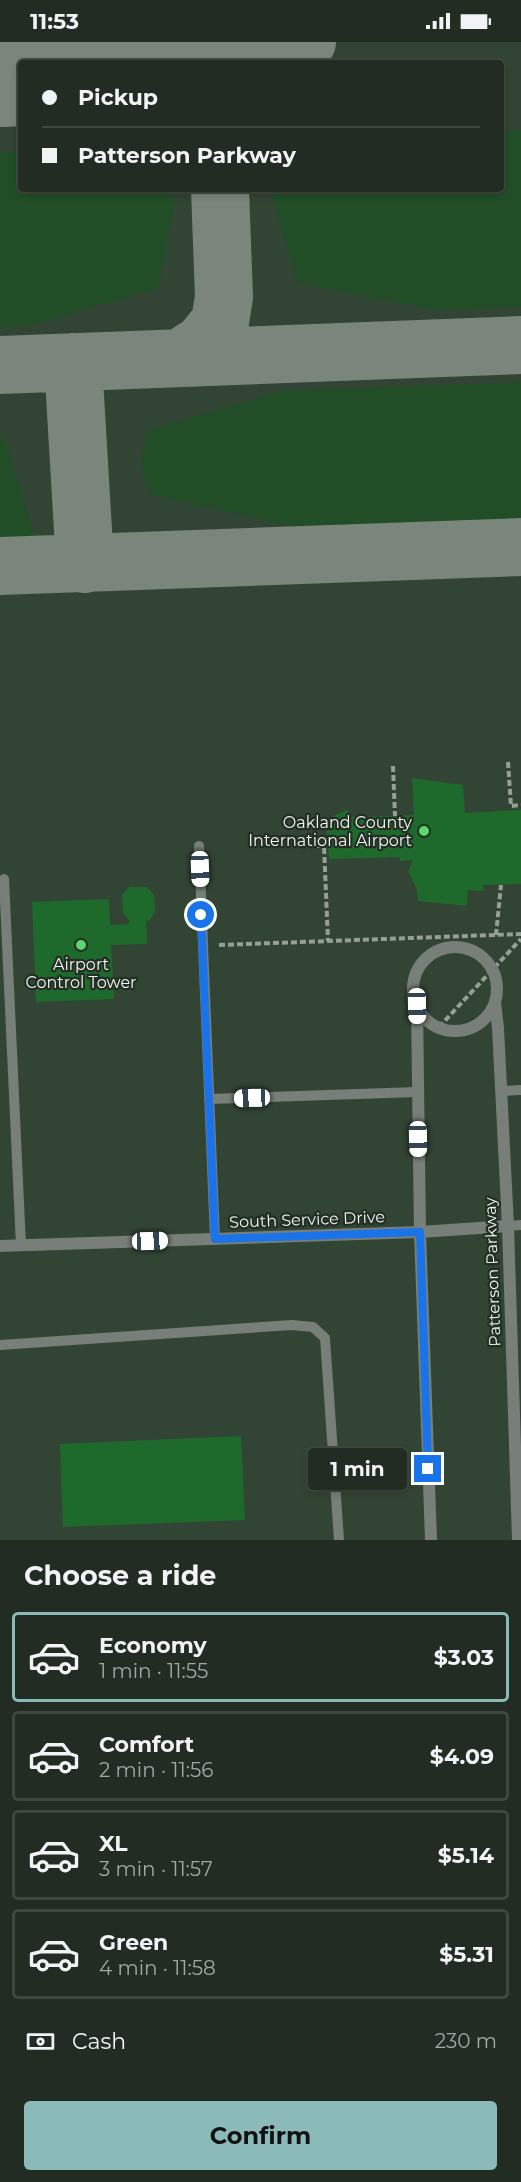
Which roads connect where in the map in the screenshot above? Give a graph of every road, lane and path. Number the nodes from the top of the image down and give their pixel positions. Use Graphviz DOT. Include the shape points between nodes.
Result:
graph roads {
  1 [pos="508,762"];
  2 [pos="393,766"];
  3 [pos="521,805"];
  4 [pos="394,816"];
  5 [pos="199,846"];
  6 [pos="299,846"];
  7 [pos="4,879"];
  8 [pos="501,885"];
  9 [pos="521,934"];
  10 [pos="496,935"];
  11 [pos="521,939"];
  12 [pos="328,941"];
  13 [pos="218,945"];
  14 [pos="492,970"];
  15 [pos="495,1002"];
  16 [pos="417,1006"];
  17 [pos="439,1027"];
  18 [pos="521,1090"];
  19 [pos="501,1091"];
  20 [pos="417,1092"];
  21 [pos="208,1099"];
  22 [pos="508,1226"];
  23 [pos="521,1226"];
  24 [pos="420,1232"];
  25 [pos="215,1239"];
  26 [pos="0,1246"];
  27 [pos="21,1246"];
  28 [pos="0,1345"];
  29 [pos="339,1540"];
  30 [pos="431,1540"];
  31 [pos="518,1540"];
  1 -- 3 [label="path" via="511,806"];
  2 -- 4 [label="path"];
  5 -- 21 [label="lane"];
  6 -- 12 [label="path" via="324,846"];
  7 -- 27 [label="lane"];
  8 -- 10 [label="path"];
  9 -- 10 [label="path"];
  10 -- 12 [label="path"];
  11 -- 14 [label="path"];
  12 -- 13 [label="path"];
  14 -- 15 [label="street, Patterson Parkway" via="498,989"];
  14 -- 16 [label="street" via="475,952 445,948 420,966 414,980"];
  14 -- 17 [label="path"];
  15 -- 17 [label="street" via="487,1018 474,1027 459,1031"];
  15 -- 19 [label="street, Patterson Parkway"];
  16 -- 17 [label="street" via="429,1022"];
  16 -- 20 [label="street"];
  18 -- 19 [label="lane"];
  19 -- 22 [label="street, Patterson Parkway"];
  20 -- 21 [label="lane"];
  20 -- 24 [label="street"];
  21 -- 25 [label="lane"];
  22 -- 23 [label="lane"];
  22 -- 24 [label="street, South Service Drive"];
  22 -- 31 [label="street, Patterson Parkway"];
  24 -- 25 [label="street, South Service Drive"];
  24 -- 30 [label="street"];
  25 -- 27 [label="street, South Service Drive"];
  26 -- 27 [label="street, South Service Drive"];
  28 -- 29 [label="lane" via="313,1327 325,1338"];
}
